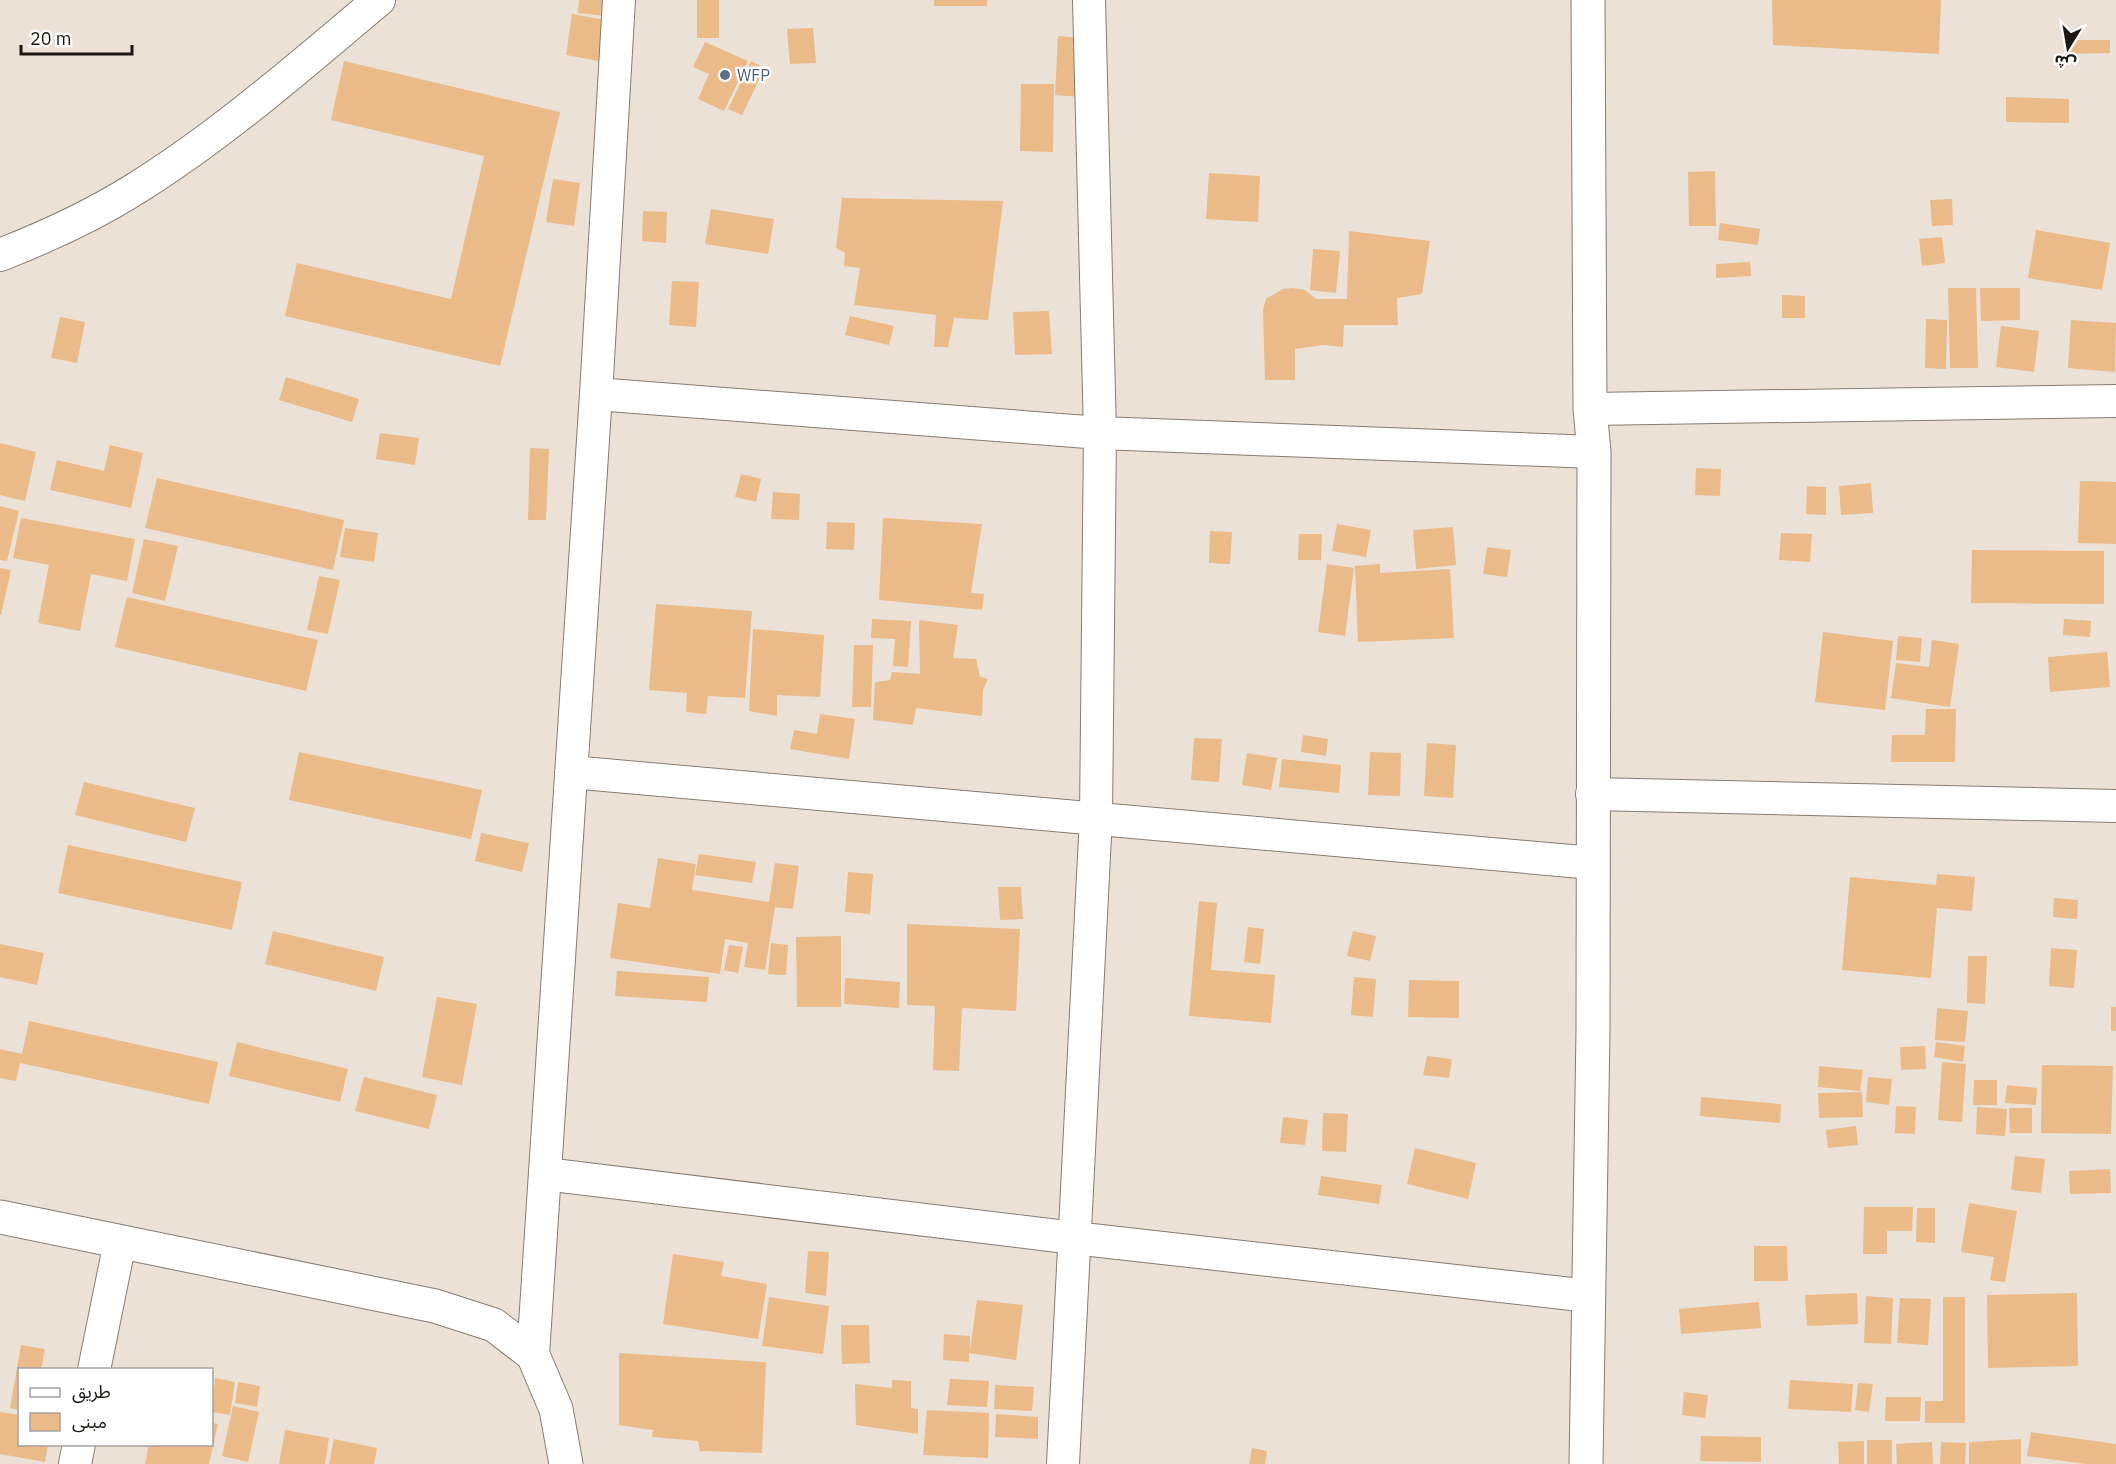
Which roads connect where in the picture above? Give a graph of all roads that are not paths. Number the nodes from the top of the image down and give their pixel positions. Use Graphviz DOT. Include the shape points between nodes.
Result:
graph roads {
  1 [pos="379,0"];
  2 [pos="619,0"];
  3 [pos="1089,0"];
  4 [pos="1588,0"];
  5 [pos="0,255"];
  6 [pos="596,394"];
  7 [pos="2116,401"];
  8 [pos="1590,409"];
  9 [pos="1100,433"];
  10 [pos="1594,452"];
  11 [pos="571,772"];
  12 [pos="1592,794"];
  13 [pos="2116,806"];
  14 [pos="1096,817"];
  15 [pos="1593,863"];
  16 [pos="545,1174"];
  17 [pos="0,1217"];
  18 [pos="1074,1238"];
  19 [pos="120,1242"];
  20 [pos="1589,1296"];
  21 [pos="533,1355"];
  22 [pos="94,1368"];
  23 [pos="79,1446"];
  24 [pos="75,1464"];
  25 [pos="566,1464"];
  26 [pos="1063,1464"];
  27 [pos="1586,1464"];
  1 -- 5 [label="street" via="219,132 134,189 51,235"];
  2 -- 6 [label="street"];
  3 -- 9 [label="street"];
  4 -- 8 [label="main road"];
  6 -- 9 [label="street"];
  6 -- 11 [label="street"];
  7 -- 8 [label="street"];
  8 -- 10 [label="main road"];
  9 -- 10 [label="street"];
  9 -- 14 [label="street"];
  10 -- 12 [label="main road"];
  11 -- 14 [label="street"];
  11 -- 16 [label="street"];
  12 -- 13 [label="street"];
  12 -- 15 [label="main road"];
  14 -- 15 [label="street"];
  14 -- 18 [label="street"];
  15 -- 20 [label="main road"];
  16 -- 18 [label="street"];
  16 -- 21 [label="street"];
  17 -- 19 [label="main road"];
  18 -- 20 [label="street"];
  18 -- 26 [label="street"];
  19 -- 21 [label="main road" via="435,1306 494,1325"];
  19 -- 22 [label="street"];
  20 -- 27 [label="main road"];
  21 -- 25 [label="main road" via="556,1408"];
  23 -- 24 [label="street"];
}
